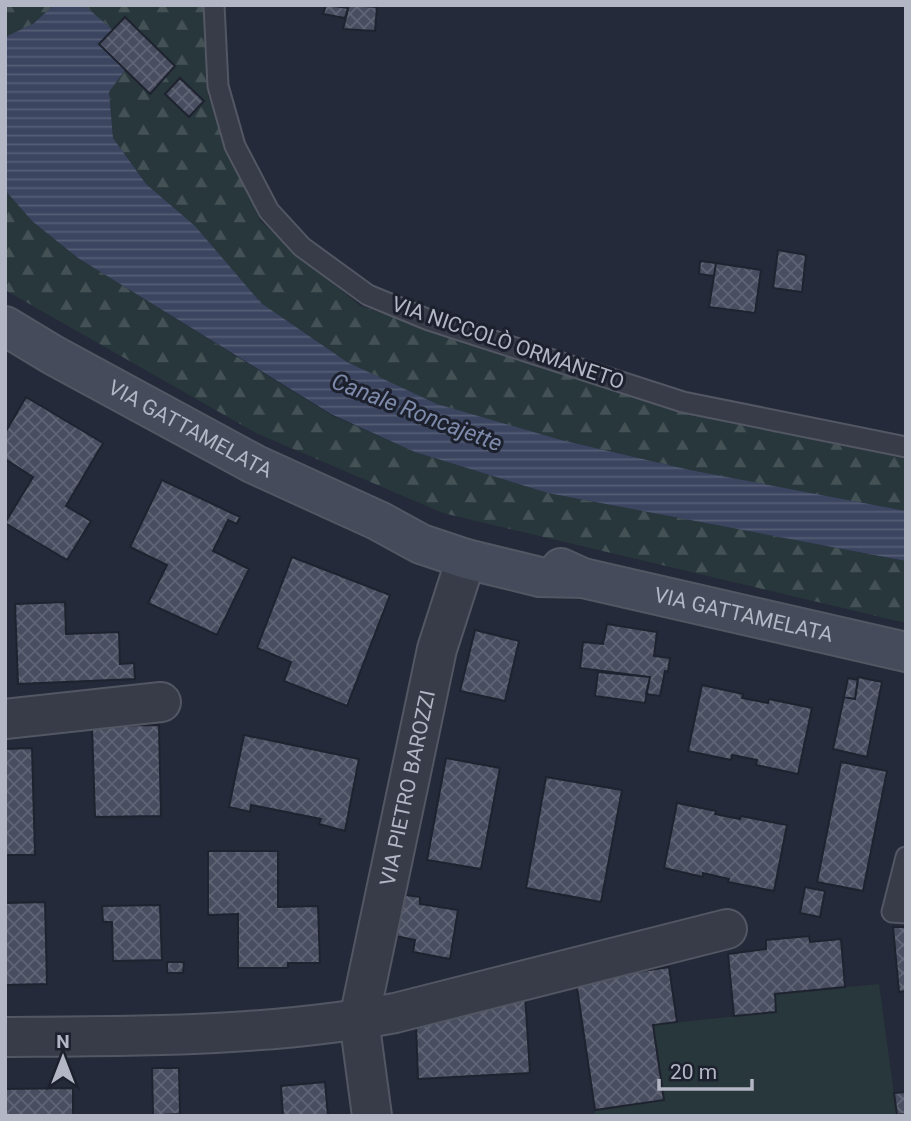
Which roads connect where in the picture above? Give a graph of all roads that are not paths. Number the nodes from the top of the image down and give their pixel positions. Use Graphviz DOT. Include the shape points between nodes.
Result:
graph roads {
  1 [pos="214,5"];
  2 [pos="5,326"];
  3 [pos="906,447"];
  4 [pos="379,521"];
  5 [pos="466,559"];
  6 [pos="583,578"];
  7 [pos="906,652"];
  8 [pos="161,702"];
  9 [pos="5,719"];
  10 [pos="906,857"];
  11 [pos="906,913"];
  12 [pos="727,929"];
  13 [pos="359,1019"];
  14 [pos="5,1037"];
  15 [pos="372,1116"];
  1 -- 3 [label="lane, VIA NICCOLÒ ORMANETO" via="218,86 235,146 263,200 302,247 368,295 429,320 683,402"];
  2 -- 4 [label="main road, VIA GATTAMELATA" via="254,464"];
  4 -- 5 [label="main road, VIA GATTAMELATA" via="422,544"];
  4 -- 6 [label="main road, VIA GATTAMELATA" via="430,527 541,559"];
  5 -- 6 [label="main road, VIA GATTAMELATA" via="540,577"];
  5 -- 13 [label="street, VIA PIETRO BAROZZI" via="437,649"];
  6 -- 7 [label="main road, VIA GATTAMELATA"];
  8 -- 9 [label="street"];
  10 -- 11 [label="lane" via="892,912"];
  12 -- 13 [label="street"];
  13 -- 14 [label="street" via="189,1035"];
  13 -- 15 [label="street, VIA PIETRO BAROZZI"];
}
